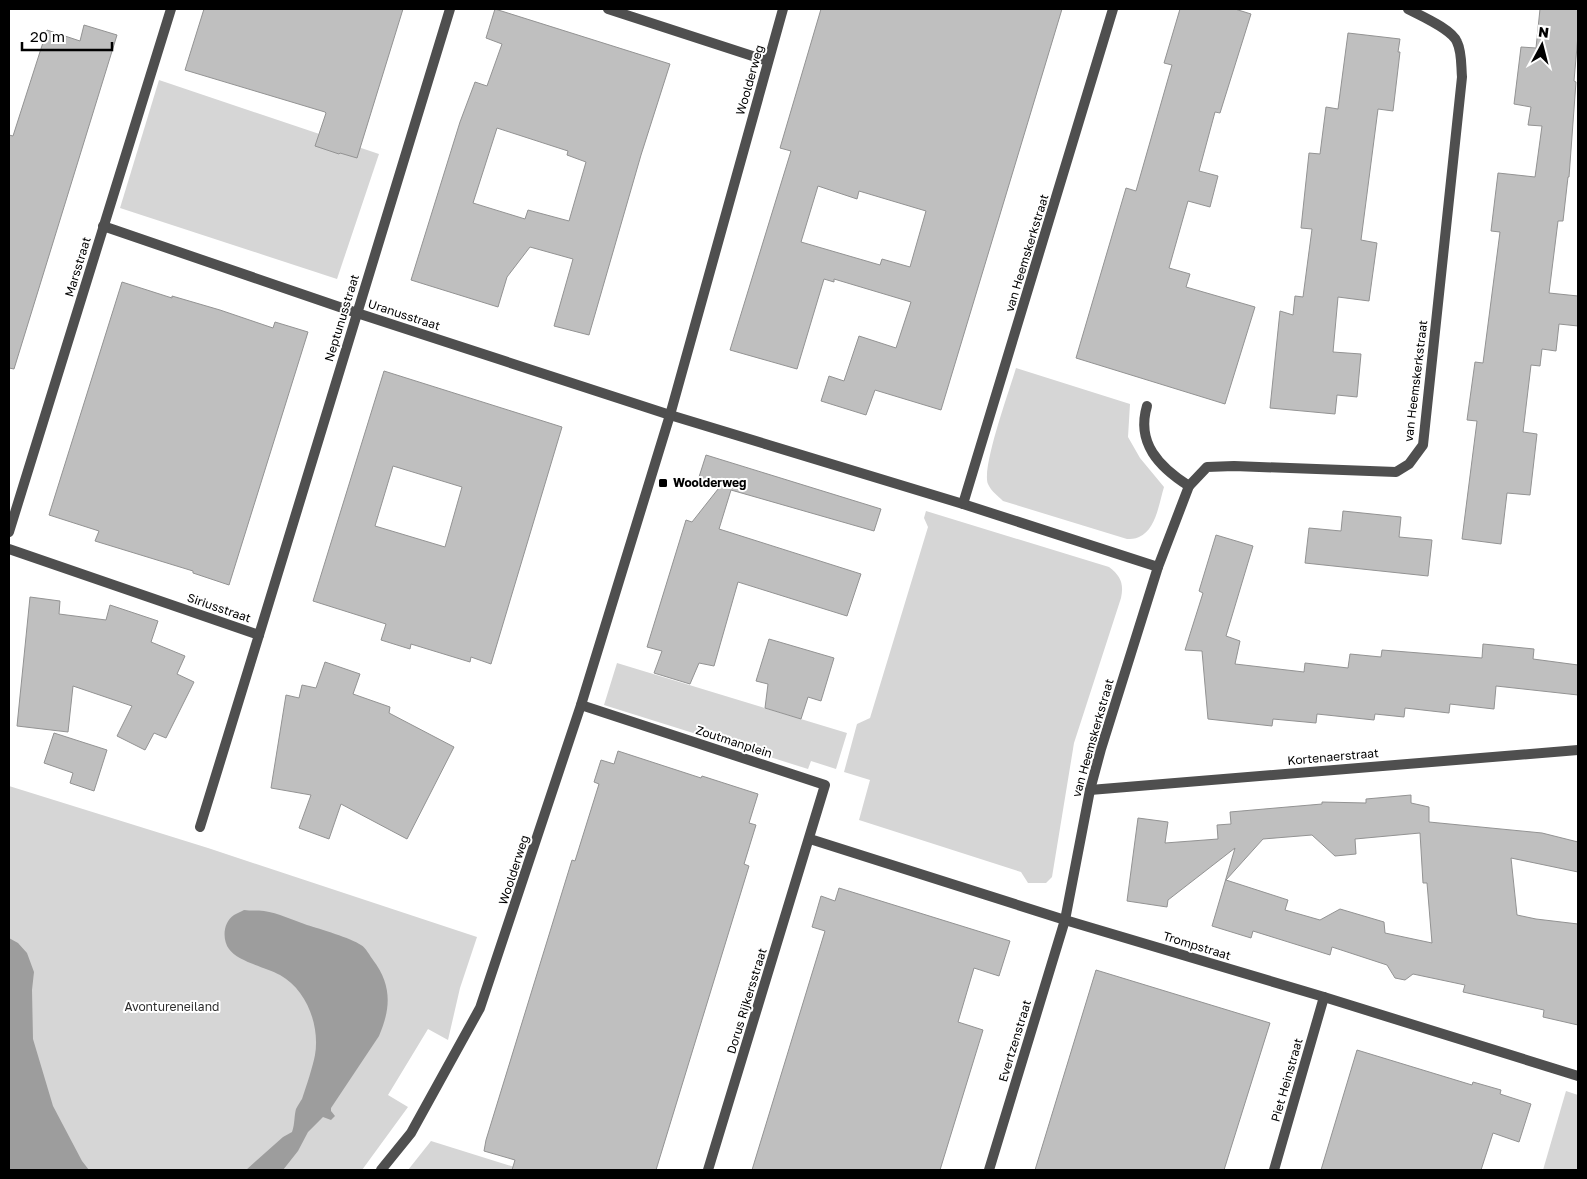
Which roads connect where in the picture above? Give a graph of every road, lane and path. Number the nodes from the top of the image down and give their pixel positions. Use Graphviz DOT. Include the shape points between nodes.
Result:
graph roads {
  1 [pos="171,9"];
  2 [pos="450,9"];
  3 [pos="608,9"];
  4 [pos="783,9"];
  5 [pos="1113,9"];
  6 [pos="1408,9"];
  7 [pos="768,61"];
  8 [pos="103,226"];
  9 [pos="357,313"];
  10 [pos="1147,406"];
  11 [pos="670,415"];
  12 [pos="1189,486"];
  13 [pos="963,504"];
  14 [pos="9,532"];
  15 [pos="9,550"];
  16 [pos="1158,567"];
  17 [pos="259,636"];
  18 [pos="581,705"];
  19 [pos="1578,750"];
  20 [pos="1090,790"];
  21 [pos="200,827"];
  22 [pos="810,839"];
  23 [pos="1065,920"];
  24 [pos="1324,997"];
  25 [pos="1578,1076"];
  26 [pos="381,1170"];
  27 [pos="708,1170"];
  28 [pos="989,1170"];
  29 [pos="1274,1170"];
  1 -- 8 [label="street, Marsstraat"];
  2 -- 9 [label="street, Neptunusstraat"];
  3 -- 7 [label="street"];
  4 -- 7 [label="street, Woolderweg"];
  5 -- 13 [label="street, van Heemskerkstraat"];
  6 -- 12 [label="street, van Heemskerkstraat" via="1450,33 1457,41 1462,77 1423,445 1408,464 1396,472 1234,466 1207,468"];
  7 -- 11 [label="street, Woolderweg"];
  8 -- 9 [label="street, Uranusstraat"];
  8 -- 14 [label="street, Marsstraat"];
  9 -- 11 [label="street, Uranusstraat"];
  9 -- 17 [label="street, Neptunusstraat"];
  10 -- 12 [label="street" via="1143,417 1148,446 1170,474"];
  11 -- 13 [label="street"];
  11 -- 18 [label="street, Woolderweg"];
  12 -- 16 [label="street, van Heemskerkstraat"];
  13 -- 16 [label="street"];
  15 -- 17 [label="street, Siriusstraat"];
  16 -- 20 [label="street, van Heemskerkstraat"];
  17 -- 21 [label="street, Siriusstraat"];
  18 -- 22 [label="street, Zoutmanplein" via="825,785"];
  18 -- 26 [label="street, Woolderweg" via="480,1008 411,1134"];
  19 -- 20 [label="street, Kortenaerstraat"];
  20 -- 23 [label="street, van Heemskerkstraat"];
  22 -- 23 [label="street, Trompstraat"];
  22 -- 27 [label="street, Dorus Rijkersstraat"];
  23 -- 24 [label="street, Trompstraat"];
  23 -- 28 [label="street, Evertzenstraat"];
  24 -- 25 [label="street, Trompstraat"];
  24 -- 29 [label="street, Piet Heinstraat"];
}
